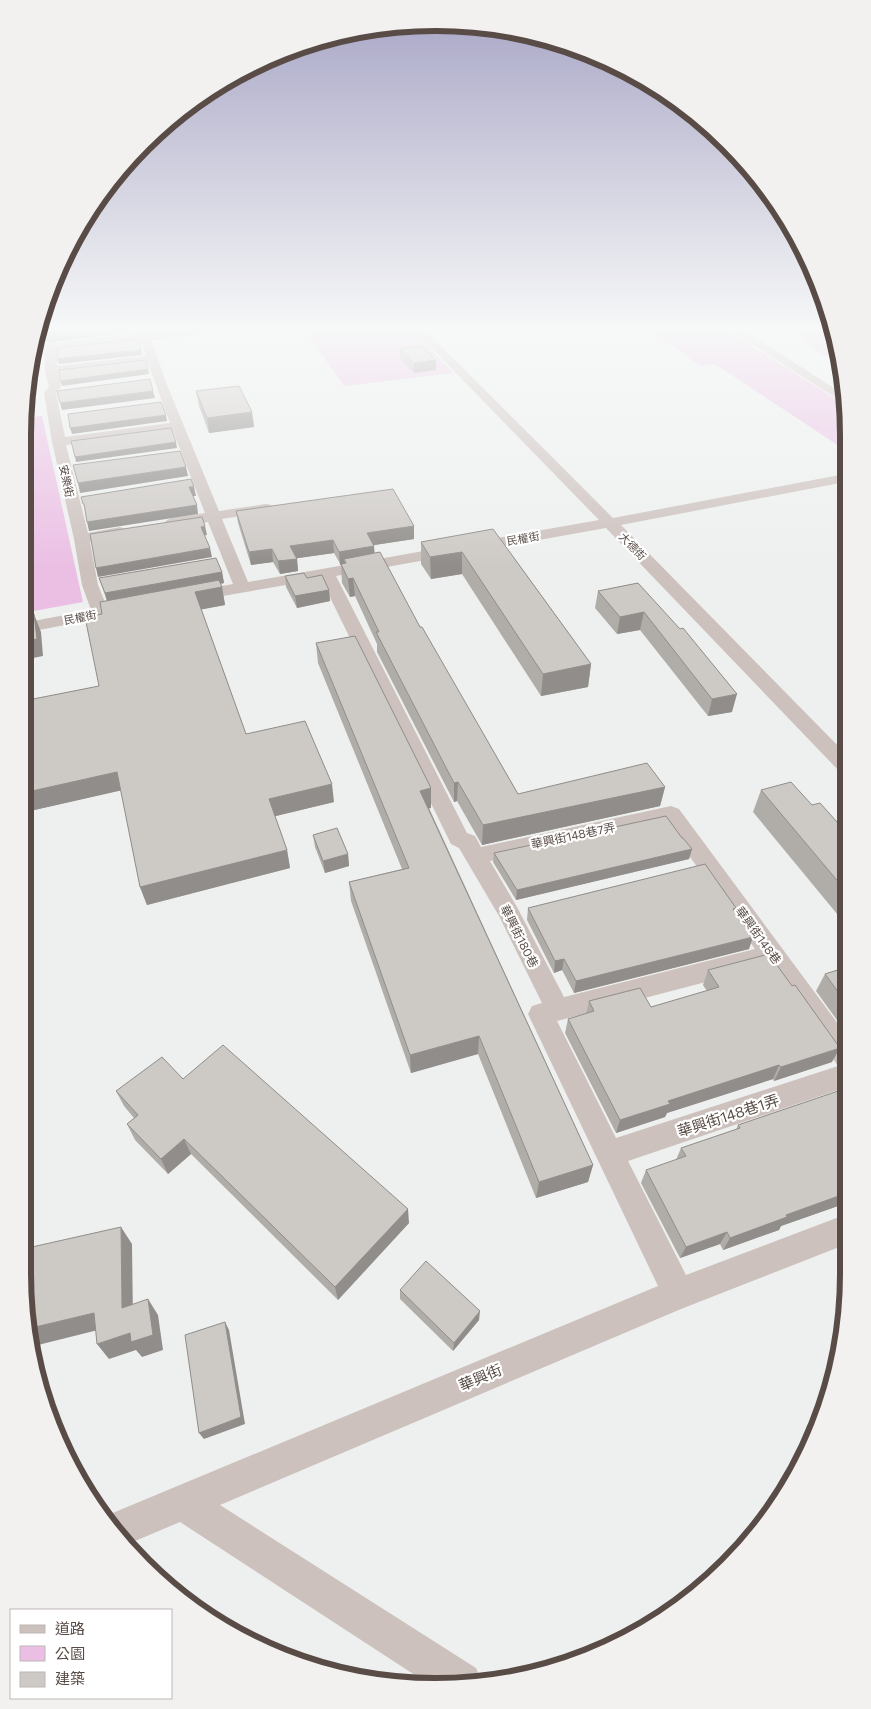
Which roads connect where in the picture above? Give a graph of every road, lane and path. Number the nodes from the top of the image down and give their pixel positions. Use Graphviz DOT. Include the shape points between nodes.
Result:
graph roads {
  1 [pos="56,408"];
  2 [pos="167,408"];
  3 [pos="496,408"];
  4 [pos="179,426"];
  5 [pos="59,442"];
  6 [pos="190,453"];
  7 [pos="170,455"];
  8 [pos="201,481"];
  9 [pos="840,481"];
  10 [pos="182,484"];
  11 [pos="90,498"];
  12 [pos="72,501"];
  13 [pos="281,506"];
  14 [pos="215,516"];
  15 [pos="610,522"];
  16 [pos="158,526"];
  17 [pos="139,529"];
  18 [pos="82,539"];
  19 [pos="233,560"];
  20 [pos="214,563"];
  21 [pos="327,574"];
  22 [pos="109,582"];
  23 [pos="90,586"];
  24 [pos="242,587"];
  25 [pos="176,599"];
  26 [pos="148,604"];
  27 [pos="101,613"];
  28 [pos="31,626"];
  29 [pos="840,760"];
  30 [pos="671,814"];
  31 [pos="476,856"];
  32 [pos="773,955"];
  33 [pos="558,1010"];
  34 [pos="840,1046"];
  35 [pos="840,1077"];
  36 [pos="608,1154"];
  37 [pos="840,1232"];
  38 [pos="678,1294"];
  39 [pos="183,1502"];
  40 [pos="122,1528"];
  41 [pos="455,1677"];
  1 -- 5 [label="street, 安樂街"];
  2 -- 4 [label="street"];
  3 -- 15 [label="street, 大德街"];
  4 -- 5 [label="street"];
  4 -- 6 [label="street"];
  5 -- 12 [label="street, 安樂街" via="70,469"];
  6 -- 7 [label="street"];
  6 -- 8 [label="street"];
  8 -- 10 [label="street"];
  8 -- 14 [label="street"];
  9 -- 15 [label="street, 民權街"];
  11 -- 12 [label="street"];
  12 -- 18 [label="street, 安樂街"];
  13 -- 14 [label="street"];
  14 -- 16 [label="street"];
  14 -- 19 [label="street"];
  15 -- 21 [label="street, 民權街"];
  15 -- 29 [label="street, 大德街"];
  17 -- 18 [label="street"];
  18 -- 23 [label="street, 安樂街"];
  19 -- 20 [label="street"];
  19 -- 24 [label="street"];
  21 -- 24 [label="street, 民權街"];
  21 -- 31 [label="street, 華興街180巷" via="459,838 467,842"];
  22 -- 23 [label="street"];
  23 -- 27 [label="street, 安樂街"];
  24 -- 25 [label="street, 民權街"];
  26 -- 27 [label="street, 民權街"];
  27 -- 28 [label="street, 民權街"];
  30 -- 31 [label="street, 華興街148巷7弄"];
  30 -- 32 [label="street, 華興街148巷" via="698,866"];
  31 -- 33 [label="street, 華興街180巷" via="519,911"];
  32 -- 33 [label="street"];
  32 -- 34 [label="street, 華興街148巷"];
  33 -- 36 [label="street" via="541,1014"];
  35 -- 36 [label="street, 華興街148巷1弄"];
  36 -- 38 [label="street"];
  37 -- 38 [label="street, 華興街"];
  38 -- 39 [label="street, 華興街"];
  39 -- 40 [label="street, 華興街"];
  39 -- 41 [label="street"];
}
